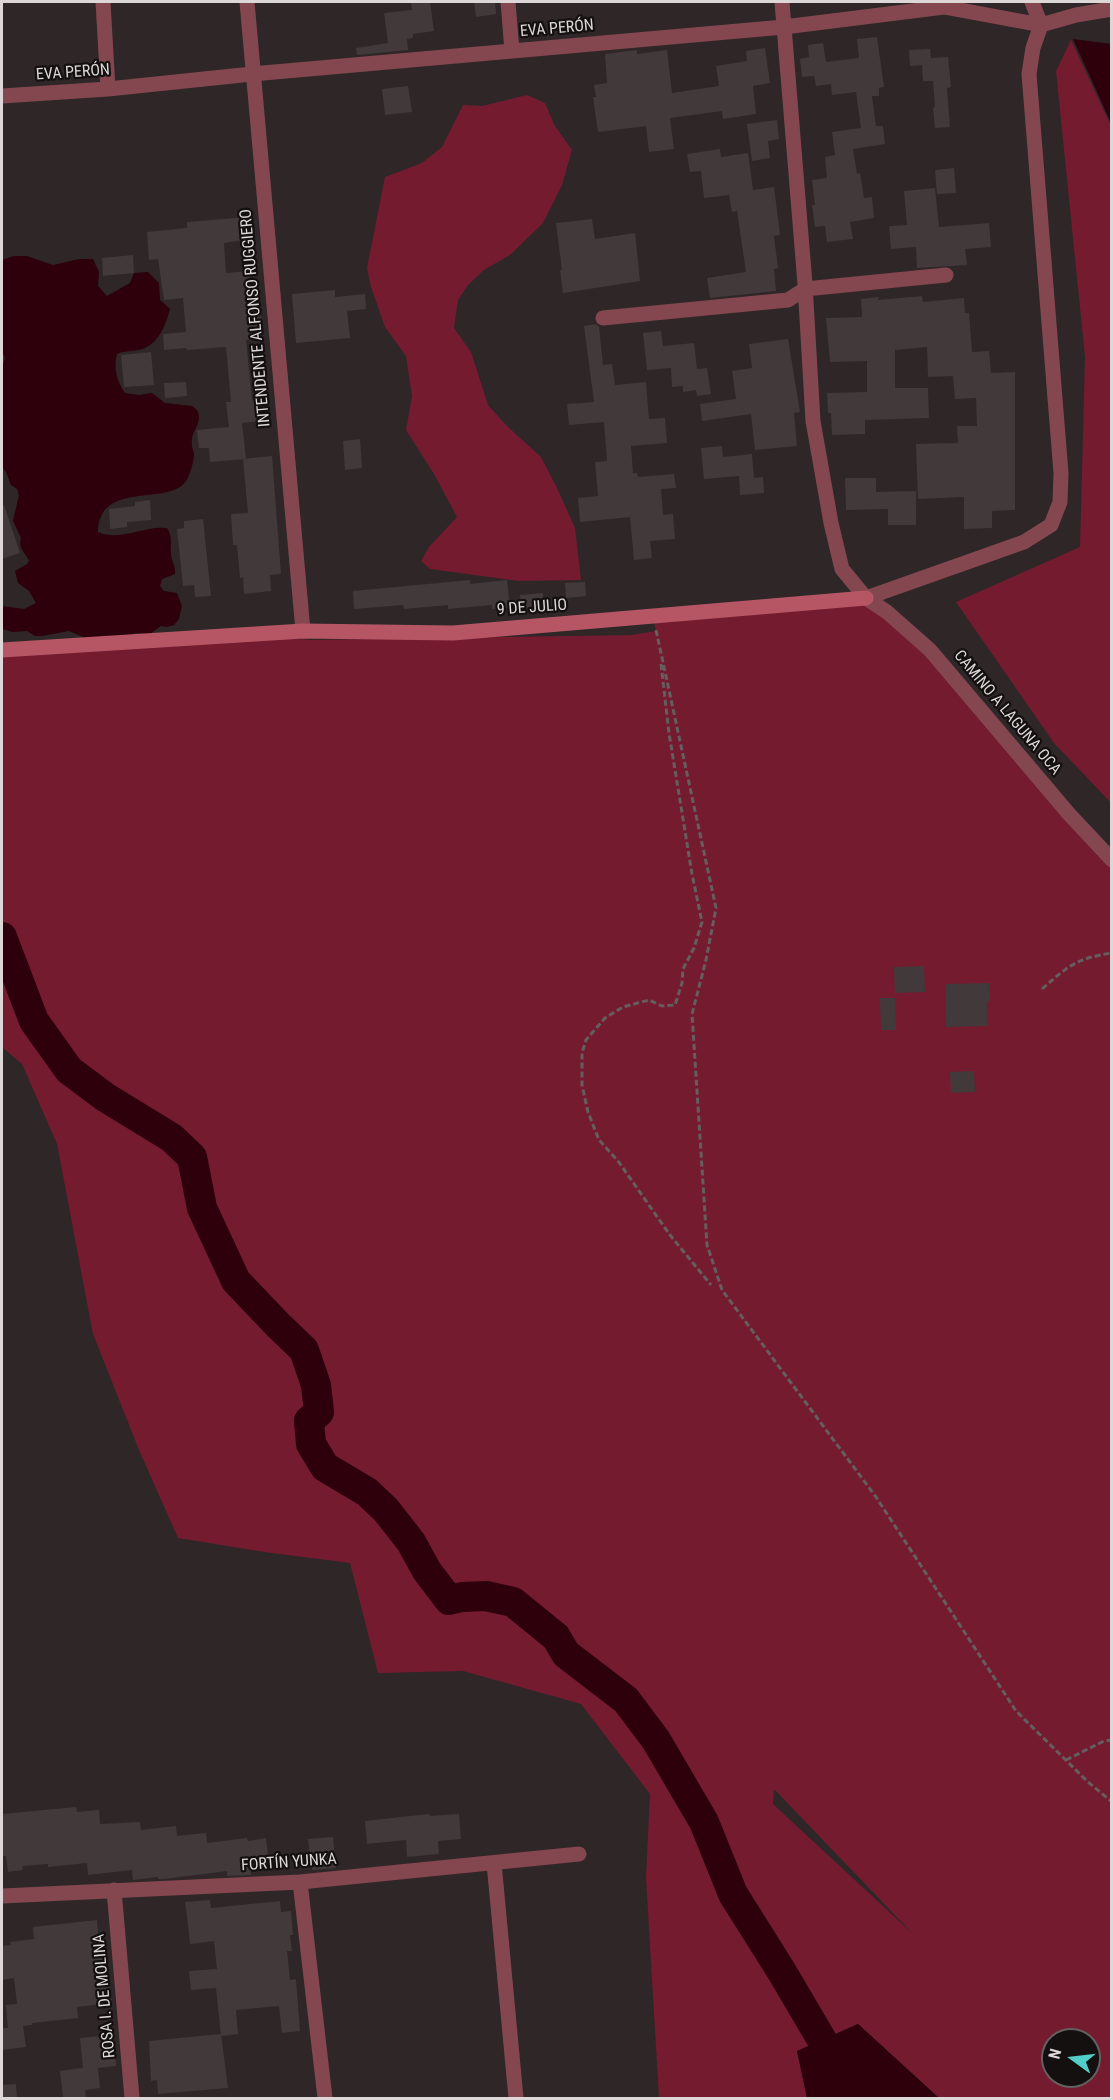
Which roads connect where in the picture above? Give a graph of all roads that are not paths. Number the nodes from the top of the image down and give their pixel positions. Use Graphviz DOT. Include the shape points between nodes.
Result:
graph roads {
  1 [pos="103,2"];
  2 [pos="247,2"];
  3 [pos="507,2"];
  4 [pos="782,2"];
  5 [pos="1032,2"];
  6 [pos="1112,9"];
  7 [pos="1041,25"];
  8 [pos="784,27"];
  9 [pos="512,51"];
  10 [pos="252,74"];
  11 [pos="108,89"];
  12 [pos="2,96"];
  13 [pos="946,275"];
  14 [pos="806,289"];
  15 [pos="603,318"];
  16 [pos="866,598"];
  17 [pos="303,631"];
  18 [pos="2,650"];
  19 [pos="1112,860"];
  20 [pos="579,1854"];
  21 [pos="494,1863"];
  22 [pos="300,1882"];
  23 [pos="114,1890"];
  24 [pos="2,1896"];
  25 [pos="132,2098"];
  26 [pos="325,2098"];
  27 [pos="516,2098"];
  1 -- 11 [label="street"];
  2 -- 10 [label="street, INTENDENTE ALFONSO RUGGIERO"];
  3 -- 9 [label="street"];
  4 -- 8 [label="street, CAMINO A LAGUNA OCA"];
  5 -- 7 [label="street"];
  6 -- 7 [label="street, EVA PERÓN"];
  7 -- 8 [label="street, EVA PERÓN" via="944,7"];
  7 -- 16 [label="street, 9 DE JULIO" via="1029,74 1061,473 1060,502 1051,525 1024,542"];
  8 -- 9 [label="street, EVA PERÓN"];
  8 -- 14 [label="street, CAMINO A LAGUNA OCA"];
  9 -- 10 [label="street, EVA PERÓN"];
  10 -- 11 [label="street, EVA PERÓN"];
  10 -- 17 [label="street, INTENDENTE ALFONSO RUGGIERO"];
  11 -- 12 [label="street, EVA PERÓN"];
  13 -- 14 [label="street"];
  14 -- 15 [label="street" via="788,300"];
  14 -- 16 [label="street, CAMINO A LAGUNA OCA" via="813,421 831,523 842,569"];
  16 -- 17 [label="main road, 9 DE JULIO" via="453,633"];
  16 -- 19 [label="street, CAMINO A LAGUNA OCA" via="888,612 930,650"];
  17 -- 18 [label="main road, 9 DE JULIO"];
  20 -- 21 [label="street, FORTÍN YUNKA"];
  21 -- 22 [label="street, FORTÍN YUNKA"];
  21 -- 27 [label="street"];
  22 -- 23 [label="street, FORTÍN YUNKA"];
  22 -- 26 [label="street"];
  23 -- 24 [label="street, FORTÍN YUNKA"];
  23 -- 25 [label="street, ROSA I. DE MOLINA"];
}
